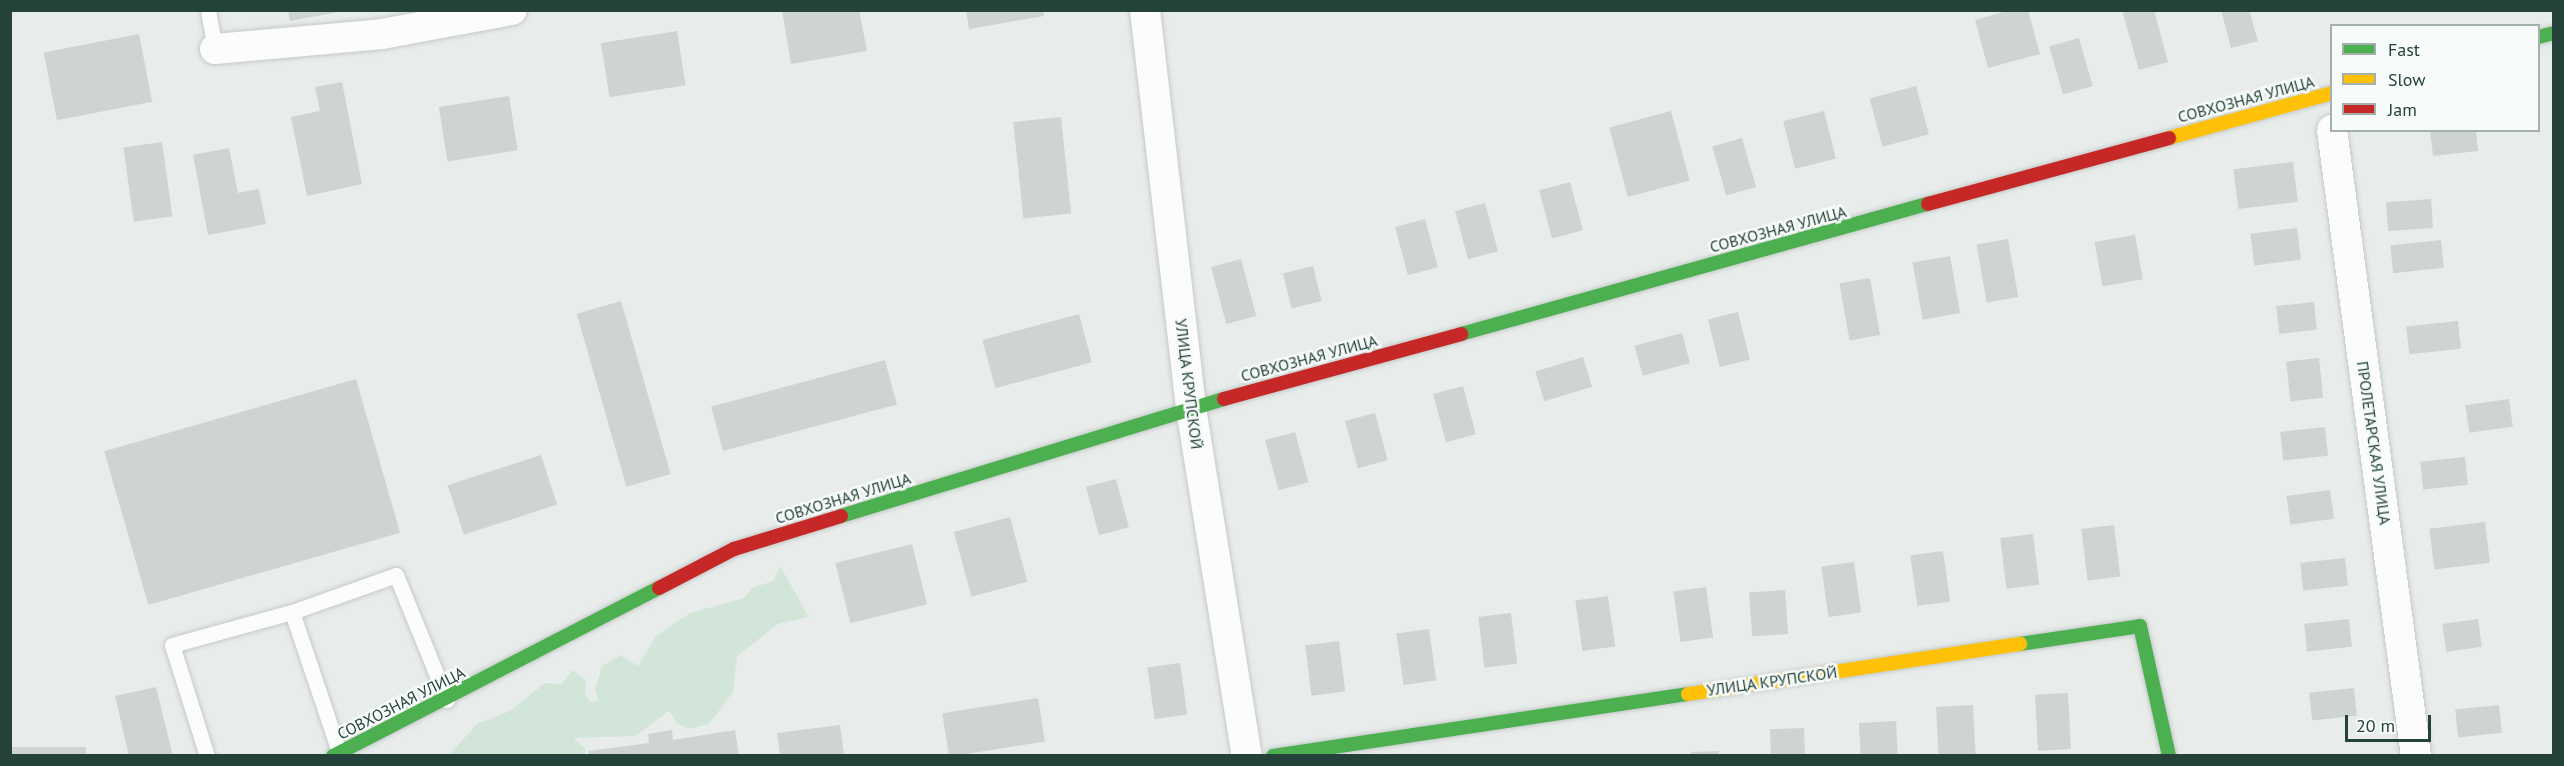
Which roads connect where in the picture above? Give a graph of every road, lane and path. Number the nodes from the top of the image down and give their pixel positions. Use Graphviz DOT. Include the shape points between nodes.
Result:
graph roads {
  1 [pos="208,10"];
  2 [pos="512,10"];
  3 [pos="1145,10"];
  4 [pos="215,50"];
  5 [pos="2329,93"];
  6 [pos="2332,132"];
  7 [pos="1191,408"];
  8 [pos="292,612"];
  9 [pos="447,700"];
  10 [pos="336,754"];
  11 [pos="207,756"];
  12 [pos="1247,756"];
  13 [pos="1273,756"];
  14 [pos="2169,756"];
  15 [pos="2416,756"];
  1 -- 4 [label="lane"];
  2 -- 4 [label="street" via="382,34"];
  3 -- 7 [label="street, УЛИЦА КРУПСКОЙ"];
  5 -- 7 [label="street, СОВХОЗНАЯ УЛИЦА"];
  6 -- 15 [label="street, ПРОЛЕТАРСКАЯ УЛИЦА"];
  7 -- 9 [label="street, СОВХОЗНАЯ УЛИЦА" via="734,549"];
  7 -- 12 [label="street, УЛИЦА КРУПСКОЙ"];
  8 -- 9 [label="lane" via="396,575"];
  8 -- 10 [label="lane"];
  8 -- 11 [label="lane" via="172,645"];
  9 -- 10 [label="street, СОВХОЗНАЯ УЛИЦА"];
  13 -- 14 [label="street, УЛИЦА КРУПСКОЙ" via="2140,626"];
}
